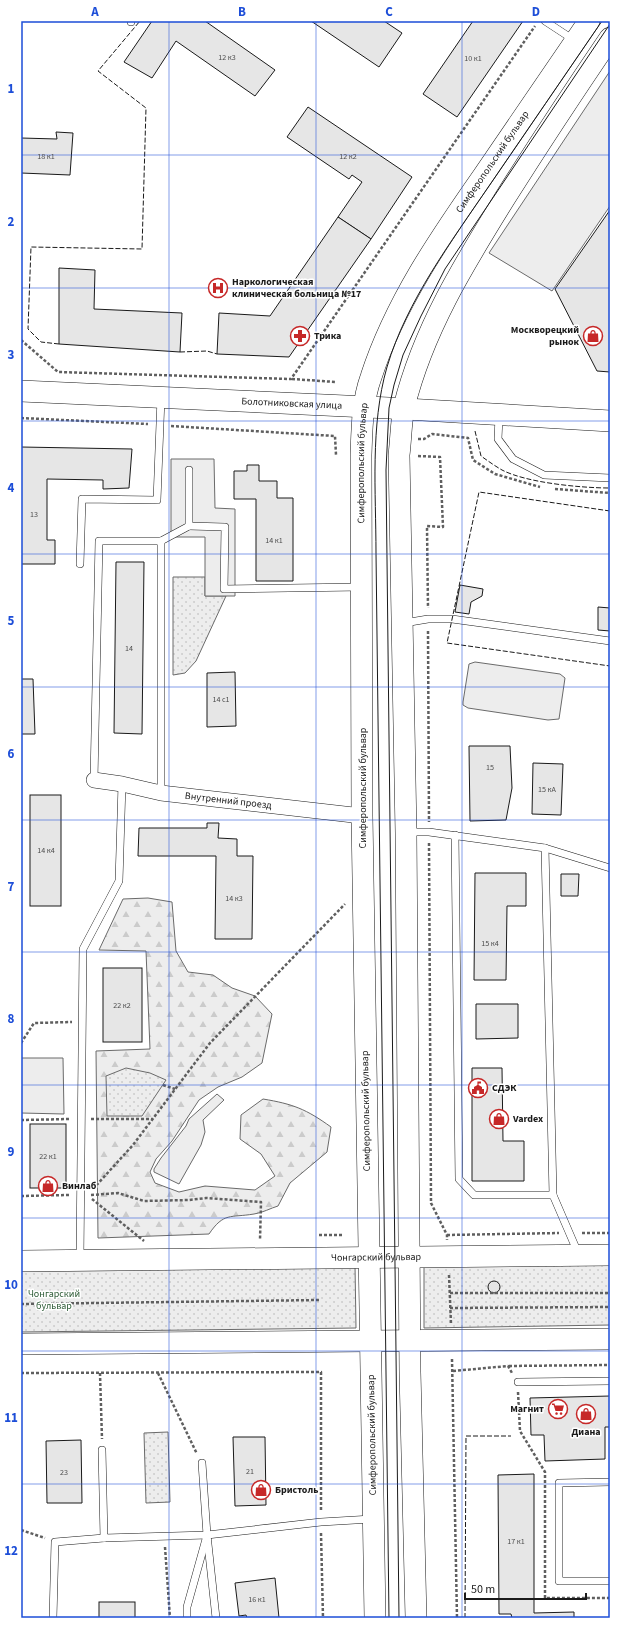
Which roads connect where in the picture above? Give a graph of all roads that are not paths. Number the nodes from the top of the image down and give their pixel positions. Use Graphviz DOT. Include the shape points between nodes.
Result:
graph roads {
  1 [pos="545,21"];
  2 [pos="589,21"];
  3 [pos="610,38"];
  4 [pos="576,41"];
  5 [pos="21,391"];
  6 [pos="161,398"];
  7 [pos="363,408"];
  8 [pos="404,409"];
  9 [pos="499,415"];
  10 [pos="610,421"];
  11 [pos="190,470"];
  12 [pos="610,478"];
  13 [pos="189,526"];
  14 [pos="162,541"];
  15 [pos="80,564"];
  16 [pos="362,587"];
  17 [pos="402,623"];
  18 [pos="610,641"];
  19 [pos="94,780"];
  20 [pos="122,784"];
  21 [pos="161,793"];
  22 [pos="362,816"];
  23 [pos="406,832"];
  24 [pos="454,836"];
  25 [pos="545,848"];
  26 [pos="610,868"];
  27 [pos="553,1195"];
  28 [pos="578,1255"];
  29 [pos="610,1255"];
  30 [pos="368,1257"];
  31 [pos="409,1257"];
  32 [pos="80,1260"];
  33 [pos="21,1261"];
  34 [pos="610,1339"];
  35 [pos="410,1341"];
  36 [pos="370,1342"];
  37 [pos="21,1344"];
  38 [pos="610,1381"];
  39 [pos="518,1382"];
  40 [pos="102,1450"];
  41 [pos="202,1463"];
  42 [pos="610,1482"];
  43 [pos="373,1519"];
  44 [pos="207,1535"];
  45 [pos="104,1538"];
  46 [pos="610,1581"];
  47 [pos="53,1618"];
  48 [pos="187,1618"];
  49 [pos="216,1618"];
  50 [pos="374,1618"];
  51 [pos="416,1618"];
  1 -- 4 [label="lane"];
  2 -- 4 [label="main road, Симферопольский бульвар"];
  3 -- 8 [label="main road" via="552,124 457,276 428,336"];
  4 -- 7 [label="main road, Симферопольский бульвар" via="456,215 395,315 371,377"];
  5 -- 6 [label="main road, Болотниковская улица"];
  6 -- 7 [label="main road, Болотниковская улица"];
  6 -- 15 [label="lane" via="157,500 82,498"];
  7 -- 8 [label="main road, Болотниковская улица"];
  7 -- 16 [label="main road, Симферопольский бульвар"];
  8 -- 9 [label="main road, Болотниковская улица"];
  8 -- 17 [label="main road" via="399,455"];
  9 -- 10 [label="main road, Болотниковская улица"];
  9 -- 12 [label="lane" via="498,439 513,459 544,475"];
  11 -- 13 [label="lane"];
  13 -- 14 [label="lane"];
  13 -- 16 [label="lane" via="225,527 224,589"];
  14 -- 19 [label="lane" via="99,541"];
  14 -- 21 [label="lane"];
  16 -- 22 [label="main road, Симферопольский бульвар"];
  17 -- 18 [label="lane" via="452,619"];
  17 -- 23 [label="main road"];
  19 -- 20 [label="street, Внутренний проезд"];
  20 -- 21 [label="street, Внутренний проезд"];
  20 -- 32 [label="lane" via="119,881 83,949"];
  21 -- 22 [label="street, Внутренний проезд"];
  22 -- 30 [label="main road, Симферопольский бульвар"];
  23 -- 24 [label="lane"];
  23 -- 31 [label="main road"];
  24 -- 25 [label="lane"];
  24 -- 27 [label="lane" via="459,1179 474,1195"];
  25 -- 26 [label="lane"];
  25 -- 27 [label="lane"];
  27 -- 28 [label="lane"];
  28 -- 29 [label="main road, Чонгарский бульвар"];
  28 -- 31 [label="main road, Чонгарский бульвар"];
  30 -- 31 [label="main road, Чонгарский бульвар"];
  30 -- 32 [label="main road, Чонгарский бульвар"];
  30 -- 36 [label="main road, Симферопольский бульвар"];
  31 -- 35 [label="main road"];
  32 -- 33 [label="main road, Чонгарский бульвар"];
  34 -- 35 [label="main road"];
  35 -- 36 [label="main road"];
  35 -- 51 [label="main road"];
  36 -- 37 [label="main road"];
  36 -- 43 [label="main road, Симферопольский бульвар"];
  38 -- 39 [label="lane"];
  40 -- 45 [label="lane"];
  41 -- 44 [label="lane"];
  42 -- 46 [label="lane" via="559,1483 559,1581"];
  43 -- 44 [label="lane" via="321,1522"];
  43 -- 50 [label="main road, Симферопольский бульвар"];
  44 -- 45 [label="lane"];
  44 -- 48 [label="lane" via="187,1607"];
  44 -- 49 [label="lane"];
  45 -- 47 [label="lane" via="55,1542"];
}
